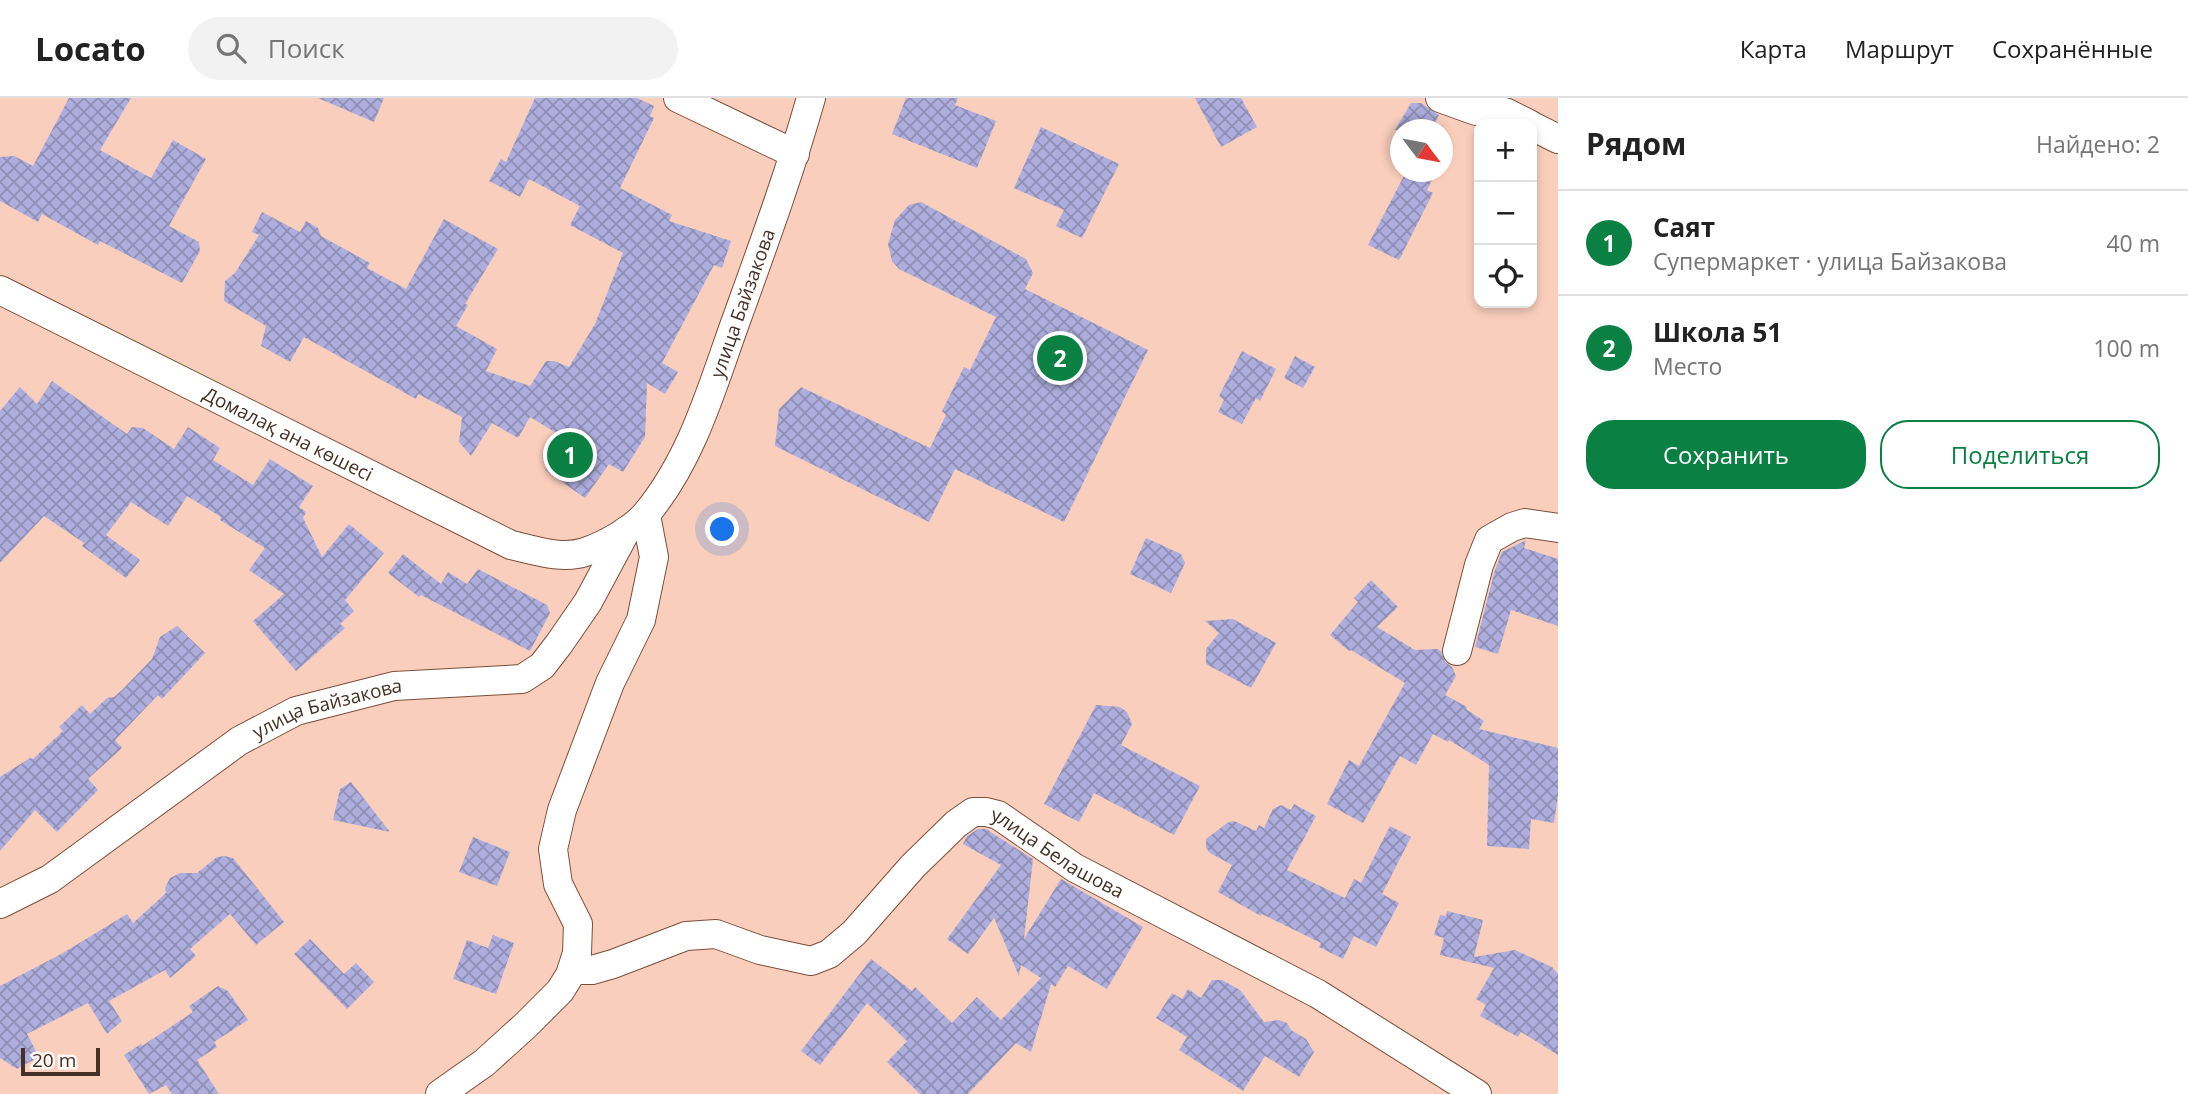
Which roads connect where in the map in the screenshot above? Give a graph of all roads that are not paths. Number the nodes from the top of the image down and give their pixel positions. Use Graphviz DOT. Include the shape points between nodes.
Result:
graph roads {
  1 [pos="678,98"];
  2 [pos="811,98"];
  3 [pos="1440,98"];
  4 [pos="1516,115"];
  5 [pos="1558,139"];
  6 [pos="795,154"];
  7 [pos="0,290"];
  8 [pos="636,522"];
  9 [pos="1558,528"];
  10 [pos="583,553"];
  11 [pos="1457,651"];
  12 [pos="0,904"];
  13 [pos="572,970"];
  14 [pos="440,1094"];
  15 [pos="1478,1094"];
  1 -- 6 [label="street"];
  2 -- 6 [label="street, улица Байзакова"];
  3 -- 4 [label="street" via="1475,111"];
  4 -- 5 [label="street"];
  6 -- 8 [label="street, улица Байзакова" via="694,438"];
  7 -- 10 [label="street, Домалақ ана көшесі" via="511,545 554,555"];
  8 -- 10 [label="street, улица Байзакова"];
  8 -- 12 [label="street, улица Байзакова" via="559,644 542,666 522,679 394,685 296,711 239,741 50,879"];
  8 -- 13 [label="street" via="654,557 641,620 610,683 562,810 553,849 558,884 578,924"];
  9 -- 11 [label="street" via="1525,523 1489,540"];
  13 -- 14 [label="street" via="560,991 526,1025"];
  13 -- 15 [label="street, улица Белашова" via="613,964 686,936 716,934 811,961 829,954 855,933 956,824 986,811 1075,868 1318,994"];
}
